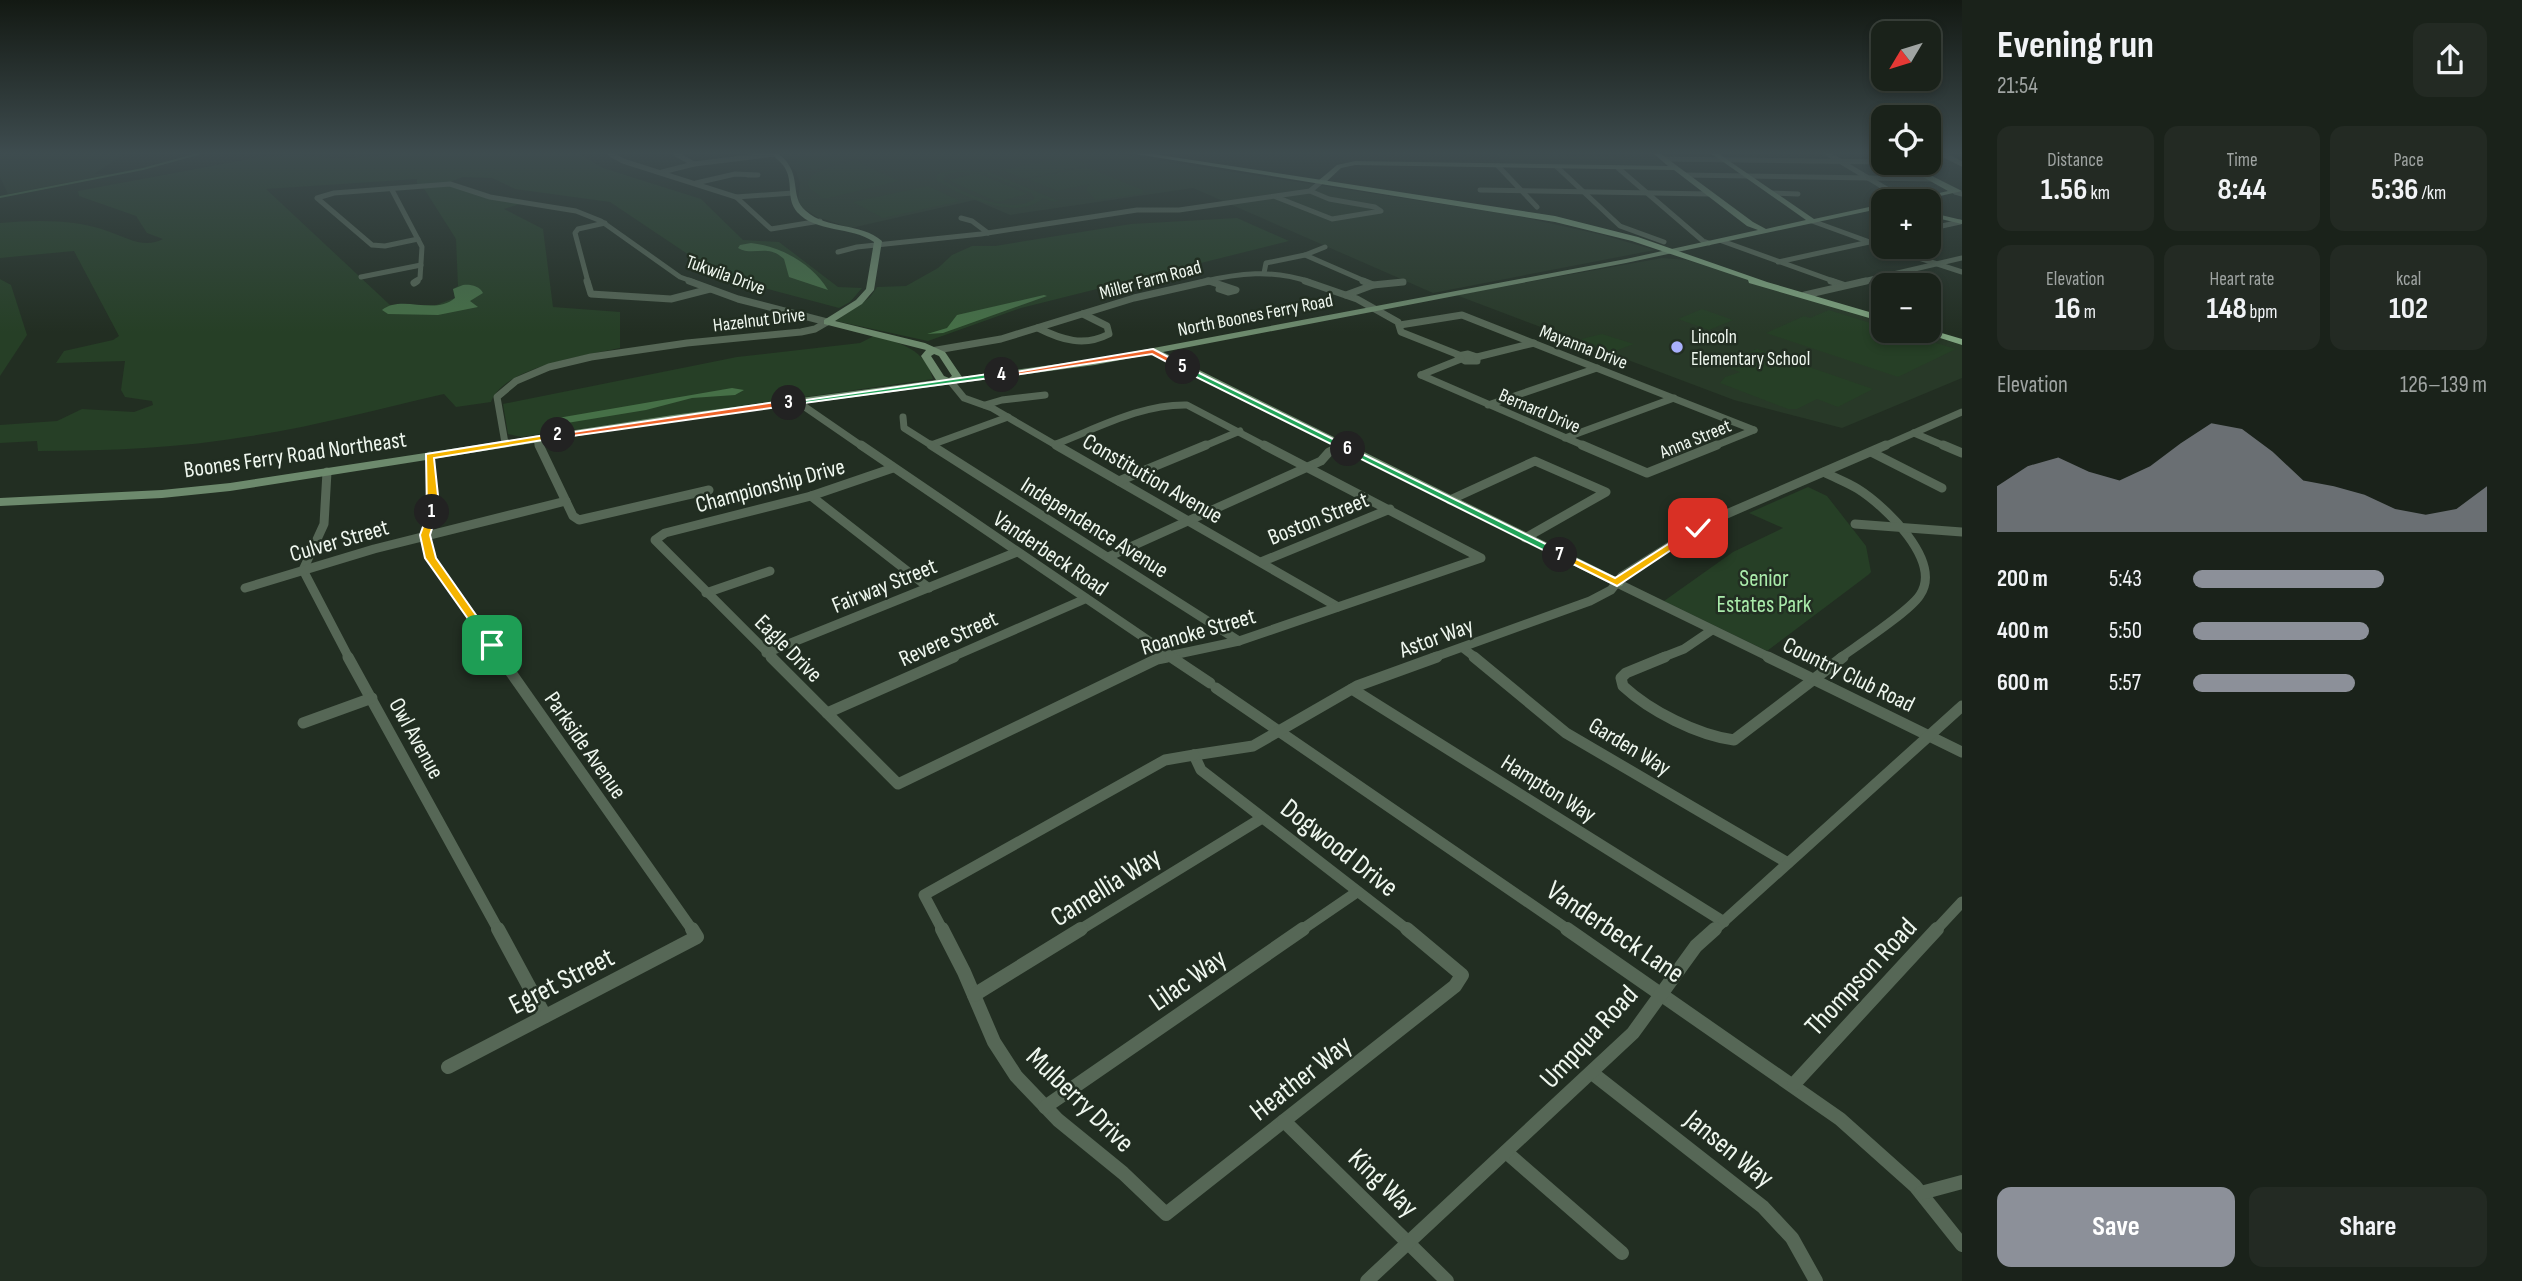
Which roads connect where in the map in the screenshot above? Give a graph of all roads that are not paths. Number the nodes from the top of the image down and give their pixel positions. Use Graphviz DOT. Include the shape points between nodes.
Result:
graph roads {
  1 [pos="336,214"];
  2 [pos="405,214"];
  3 [pos="583,214"];
  4 [pos="756,214"];
  5 [pos="807,214"];
  6 [pos="1111,214"];
  7 [pos="1319,214"];
  8 [pos="1364,214"];
  9 [pos="1523,214"];
  10 [pos="1607,214"];
  11 [pos="1671,214"];
  12 [pos="1736,214"];
  13 [pos="1802,214"];
  14 [pos="1846,214"];
  15 [pos="1941,217"];
  16 [pos="961,218"];
  17 [pos="820,221"];
  18 [pos="1812,221"];
  19 [pos="1961,222"];
  20 [pos="605,223"];
  21 [pos="1941,226"];
  22 [pos="1765,231"];
  23 [pos="988,233"];
  24 [pos="418,239"];
  25 [pos="1722,241"];
  26 [pos="1664,242"];
  27 [pos="1870,242"];
  28 [pos="1709,243"];
  29 [pos="879,244"];
  30 [pos="1325,247"];
  31 [pos="1671,251"];
  32 [pos="838,252"];
  33 [pos="1306,255"];
  34 [pos="1962,258"];
  35 [pos="1922,259"];
  36 [pos="1778,262"];
  37 [pos="1937,264"];
  38 [pos="421,265"];
  39 [pos="1962,272"];
  40 [pos="1264,273"];
  41 [pos="361,277"];
  42 [pos="1207,279"];
  43 [pos="1403,282"];
  44 [pos="414,283"];
  45 [pos="1373,285"];
  46 [pos="1843,285"];
  47 [pos="1222,287"];
  48 [pos="710,289"];
  49 [pos="1346,295"];
  50 [pos="1805,295"];
  51 [pos="1376,309"];
  52 [pos="1083,314"];
  53 [pos="1871,315"];
  54 [pos="827,322"];
  55 [pos="1400,326"];
  56 [pos="1038,328"];
  57 [pos="1941,336"];
  58 [pos="1962,342"];
  59 [pos="1534,343"];
  60 [pos="931,351"];
  61 [pos="1153,351"];
  62 [pos="1463,356"];
  63 [pos="1598,368"];
  64 [pos="951,382"];
  65 [pos="1045,395"];
  66 [pos="1674,398"];
  67 [pos="801,401"];
  68 [pos="985,405"];
  69 [pos="1488,405"];
  70 [pos="1960,414"];
  71 [pos="903,417"];
  72 [pos="1008,417"];
  73 [pos="1754,430"];
  74 [pos="1240,431"];
  75 [pos="1914,433"];
  76 [pos="1565,438"];
  77 [pos="536,439"];
  78 [pos="505,443"];
  79 [pos="1056,444"];
  80 [pos="931,445"];
  81 [pos="1342,446"];
  82 [pos="1871,452"];
  83 [pos="1962,453"];
  84 [pos="430,456"];
  85 [pos="1309,467"];
  86 [pos="893,468"];
  87 [pos="327,472"];
  88 [pos="1824,472"];
  89 [pos="1647,473"];
  90 [pos="1119,481"];
  91 [pos="1942,488"];
  92 [pos="709,489"];
  93 [pos="811,496"];
  94 [pos="1450,500"];
  95 [pos="566,501"];
  96 [pos="0,502"];
  97 [pos="1390,509"];
  98 [pos="1188,521"];
  99 [pos="1855,524"];
  100 [pos="1898,527"];
  101 [pos="1962,532"];
  102 [pos="425,535"];
  103 [pos="656,537"];
  104 [pos="1525,538"];
  105 [pos="1017,552"];
  106 [pos="1108,557"];
  107 [pos="1261,562"];
  108 [pos="303,570"];
  109 [pos="770,571"];
  110 [pos="1617,583"];
  111 [pos="245,588"];
  112 [pos="929,588"];
  113 [pos="706,593"];
  114 [pos="1085,599"];
  115 [pos="1338,607"];
  116 [pos="1712,630"];
  117 [pos="1239,641"];
  118 [pos="1463,648"];
  119 [pos="766,653"];
  120 [pos="1172,657"];
  121 [pos="1815,680"];
  122 [pos="1213,686"];
  123 [pos="1352,689"];
  124 [pos="372,698"];
  125 [pos="1962,706"];
  126 [pos="827,713"];
  127 [pos="303,723"];
  128 [pos="1280,731"];
  129 [pos="1929,736"];
  130 [pos="1962,752"];
  131 [pos="1193,754"];
  132 [pos="898,784"];
  133 [pos="1262,818"];
  134 [pos="1788,863"];
  135 [pos="1357,892"];
  136 [pos="924,895"];
  137 [pos="1962,902"];
  138 [pos="1724,922"];
  139 [pos="697,937"];
  140 [pos="1462,975"];
  141 [pos="1662,992"];
  142 [pos="974,995"];
  143 [pos="545,1016"];
  144 [pos="448,1066"];
  145 [pos="1592,1073"];
  146 [pos="1794,1084"];
  147 [pos="1045,1107"];
  148 [pos="1284,1121"];
  149 [pos="1506,1152"];
  150 [pos="1962,1182"];
  151 [pos="1922,1193"];
  152 [pos="1166,1214"];
  153 [pos="1408,1243"];
  154 [pos="1962,1245"];
  155 [pos="1622,1253"];
  156 [pos="1367,1281"];
  157 [pos="1447,1281"];
  158 [pos="1816,1281"];
  1 -- 24 [label="street, Tukwila Drive" via="372,246"];
  2 -- 24 [label="street"];
  3 -- 20 [label="street, Tukwila Drive"];
  4 -- 17 [label="street" via="774,229"];
  5 -- 17 [label="street"];
  6 -- 23 [label="street"];
  7 -- 8 [label="street" via="1332,219"];
  9 -- 31 [label="main road"];
  10 -- 26 [label="street" via="1620,226"];
  11 -- 28 [label="street"];
  12 -- 22 [label="street"];
  13 -- 18 [label="street"];
  14 -- 18 [label="street, North Boones Ferry Road"];
  15 -- 19 [label="street"];
  16 -- 23 [label="street"];
  17 -- 29 [label="street" via="866,233"];
  18 -- 22 [label="street, North Boones Ferry Road"];
  18 -- 27 [label="street"];
  19 -- 21 [label="street"];
  20 -- 48 [label="street, Tukwila Drive" via="669,271"];
  20 -- 48 [label="street" via="575,233 591,294 671,299"];
  22 -- 25 [label="street, North Boones Ferry Road"];
  23 -- 29 [label="street"];
  24 -- 38 [label="street"];
  25 -- 28 [label="street, North Boones Ferry Road"];
  25 -- 36 [label="street"];
  27 -- 36 [label="street"];
  28 -- 31 [label="street, North Boones Ferry Road"];
  29 -- 32 [label="street"];
  29 -- 54 [label="street, Hazelnut Drive" via="869,293"];
  30 -- 33 [label="street"];
  31 -- 50 [label="main road"];
  31 -- 51 [label="street, North Boones Ferry Road"];
  33 -- 40 [label="street" via="1268,263"];
  33 -- 45 [label="street"];
  34 -- 37 [label="street"];
  35 -- 37 [label="street"];
  36 -- 46 [label="street"];
  37 -- 39 [label="street"];
  37 -- 46 [label="street"];
  38 -- 41 [label="street"];
  38 -- 44 [label="street" via="420,278"];
  40 -- 42 [label="street, Miller Farm Road"];
  40 -- 49 [label="street, Miller Farm Road" via="1298,278"];
  42 -- 47 [label="street"];
  42 -- 52 [label="street, Miller Farm Road"];
  43 -- 45 [label="street"];
  45 -- 49 [label="street"];
  46 -- 50 [label="street"];
  48 -- 54 [label="street, Tukwila Drive"];
  49 -- 51 [label="street, Miller Farm Road"];
  50 -- 53 [label="main road"];
  51 -- 55 [label="street, Miller Farm Road"];
  51 -- 61 [label="street, North Boones Ferry Road"];
  52 -- 56 [label="street, Miller Farm Road"];
  52 -- 56 [label="street" via="1107,326 1110,334 1074,342"];
  54 -- 60 [label="street, Tukwila Drive" via="909,341"];
  54 -- 78 [label="street, Hazelnut Drive" via="801,332 624,350 522,377 497,397"];
  55 -- 59 [label="street, Mayanna Drive" via="1460,315"];
  55 -- 62 [label="street, Miller Farm Road" via="1401,332"];
  56 -- 60 [label="street, Miller Farm Road"];
  57 -- 58 [label="main road"];
  59 -- 62 [label="street" via="1477,357 1473,362"];
  59 -- 63 [label="street, Mayanna Drive"];
  60 -- 64 [label="street" via="926,356 940,378"];
  61 -- 64 [label="street, North Boones Ferry Road"];
  61 -- 81 [label="street, Country Club Road"];
  62 -- 69 [label="street, Bernard Drive" via="1421,375"];
  63 -- 66 [label="street, Mayanna Drive"];
  63 -- 69 [label="street"];
  64 -- 67 [label="street, North Boones Ferry Road"];
  64 -- 68 [label="street, Constitution Avenue" via="964,398"];
  65 -- 68 [label="street"];
  66 -- 73 [label="street, Mayanna Drive"];
  66 -- 76 [label="street"];
  67 -- 77 [label="street, Boones Ferry Road Northeast"];
  67 -- 86 [label="street, Vanderbeck Road"];
  68 -- 72 [label="street, Constitution Avenue"];
  69 -- 76 [label="street, Bernard Drive"];
  70 -- 75 [label="street, Astor Way"];
  71 -- 80 [label="street, Independence Avenue" via="904,428"];
  72 -- 79 [label="street, Constitution Avenue"];
  72 -- 80 [label="street"];
  73 -- 89 [label="street, Anna Street"];
  74 -- 79 [label="street" via="1183,404 1125,418"];
  74 -- 85 [label="street"];
  74 -- 90 [label="street"];
  75 -- 82 [label="street, Astor Way"];
  75 -- 83 [label="street"];
  76 -- 89 [label="street, Bernard Drive"];
  77 -- 78 [label="street, Boones Ferry Road Northeast"];
  77 -- 95 [label="street"];
  78 -- 84 [label="street, Boones Ferry Road Northeast"];
  79 -- 90 [label="street, Constitution Avenue"];
  80 -- 106 [label="street, Independence Avenue"];
  81 -- 85 [label="street"];
  81 -- 94 [label="street, Country Club Road"];
  82 -- 88 [label="street, Astor Way"];
  82 -- 91 [label="street"];
  84 -- 87 [label="street, Boones Ferry Road Northeast"];
  84 -- 102 [label="street" via="434,505"];
  85 -- 97 [label="street"];
  85 -- 98 [label="street"];
  86 -- 93 [label="street, Championship Drive"];
  86 -- 105 [label="street, Vanderbeck Road"];
  87 -- 96 [label="street, Boones Ferry Road Northeast" via="200,491"];
  87 -- 108 [label="street" via="324,524"];
  88 -- 100 [label="street" via="1866,495"];
  88 -- 110 [label="street, Astor Way" via="1698,528"];
  90 -- 98 [label="street, Constitution Avenue"];
  92 -- 95 [label="street" via="579,520"];
  93 -- 103 [label="street, Championship Drive"];
  93 -- 112 [label="street"];
  94 -- 104 [label="street, Country Club Road"];
  94 -- 104 [label="street" via="1535,461 1606,492"];
  95 -- 102 [label="street, Culver Street"];
  97 -- 107 [label="street, Boston Street"];
  97 -- 115 [label="street, Roanoke Street" via="1481,558"];
  98 -- 106 [label="street"];
  98 -- 107 [label="street, Constitution Avenue"];
  99 -- 100 [label="street"];
  100 -- 101 [label="street"];
  100 -- 121 [label="street" via="1926,568 1923,592"];
  102 -- 108 [label="street, Culver Street"];
  102 -- 139 [label="street, Parkside Avenue" via="431,558"];
  103 -- 113 [label="street, Eagle Drive" via="658,545"];
  104 -- 110 [label="street, Country Club Road"];
  105 -- 112 [label="street, Fairway Street"];
  105 -- 114 [label="street, Vanderbeck Road"];
  106 -- 117 [label="street, Independence Avenue"];
  107 -- 115 [label="street, Constitution Avenue"];
  108 -- 111 [label="street, Culver Street"];
  108 -- 124 [label="street, Owl Avenue"];
  109 -- 113 [label="street"];
  110 -- 116 [label="street, Country Club Road"];
  110 -- 118 [label="street, Astor Way" via="1590,601"];
  112 -- 119 [label="street, Fairway Street"];
  113 -- 119 [label="street, Eagle Drive"];
  114 -- 120 [label="street, Vanderbeck Road"];
  114 -- 126 [label="street, Revere Street"];
  115 -- 117 [label="street, Roanoke Street"];
  116 -- 121 [label="street, Country Club Road"];
  116 -- 121 [label="street" via="1684,649 1626,673 1620,678 1624,687 1703,732 1729,740 1743,736"];
  117 -- 120 [label="street, Roanoke Street"];
  118 -- 123 [label="street, Astor Way"];
  118 -- 134 [label="street, Garden Way" via="1566,733"];
  119 -- 126 [label="street, Eagle Drive"];
  120 -- 122 [label="street, Vanderbeck Road"];
  120 -- 132 [label="street, Roanoke Street" via="1157,659"];
  121 -- 129 [label="street, Country Club Road"];
  122 -- 128 [label="street, Vanderbeck Lane"];
  123 -- 128 [label="street, Astor Way"];
  123 -- 138 [label="street, Hampton Way"];
  124 -- 127 [label="street"];
  124 -- 143 [label="street, Owl Avenue"];
  125 -- 129 [label="street, Umpqua Road"];
  126 -- 132 [label="street, Eagle Drive"];
  128 -- 131 [label="street, Astor Way" via="1253,746"];
  128 -- 141 [label="street, Vanderbeck Lane"];
  129 -- 130 [label="street, Country Club Road"];
  129 -- 134 [label="street, Umpqua Road"];
  131 -- 133 [label="street, Dogwood Drive" via="1201,771"];
  131 -- 136 [label="street, Astor Way" via="1157,764"];
  133 -- 135 [label="street, Dogwood Drive"];
  133 -- 142 [label="street, Camellia Way"];
  134 -- 138 [label="street, Umpqua Road"];
  135 -- 140 [label="street, Dogwood Drive"];
  135 -- 147 [label="street, Lilac Way"];
  136 -- 142 [label="street, Mulberry Drive"];
  137 -- 146 [label="street, Thompson Road"];
  138 -- 141 [label="street, Umpqua Road" via="1685,958"];
  139 -- 143 [label="street, Egret Street"];
  140 -- 148 [label="street, Heather Way" via="1455,986"];
  141 -- 145 [label="street, Umpqua Road" via="1633,1033"];
  141 -- 146 [label="street, Vanderbeck Lane"];
  142 -- 147 [label="street, Mulberry Drive" via="1004,1059"];
  143 -- 144 [label="street, Egret Street"];
  145 -- 149 [label="street, Umpqua Road"];
  145 -- 158 [label="street, Jansen Way" via="1763,1207 1792,1238"];
  146 -- 151 [label="street, Vanderbeck Lane" via="1860,1134"];
  147 -- 152 [label="street, Mulberry Drive"];
  148 -- 152 [label="street, Heather Way"];
  148 -- 153 [label="street, King Way"];
  149 -- 153 [label="street, Umpqua Road"];
  149 -- 155 [label="street"];
  150 -- 151 [label="street"];
  151 -- 154 [label="street, Vanderbeck Lane"];
  153 -- 156 [label="street, Umpqua Road"];
  153 -- 157 [label="street, King Way"];
}
